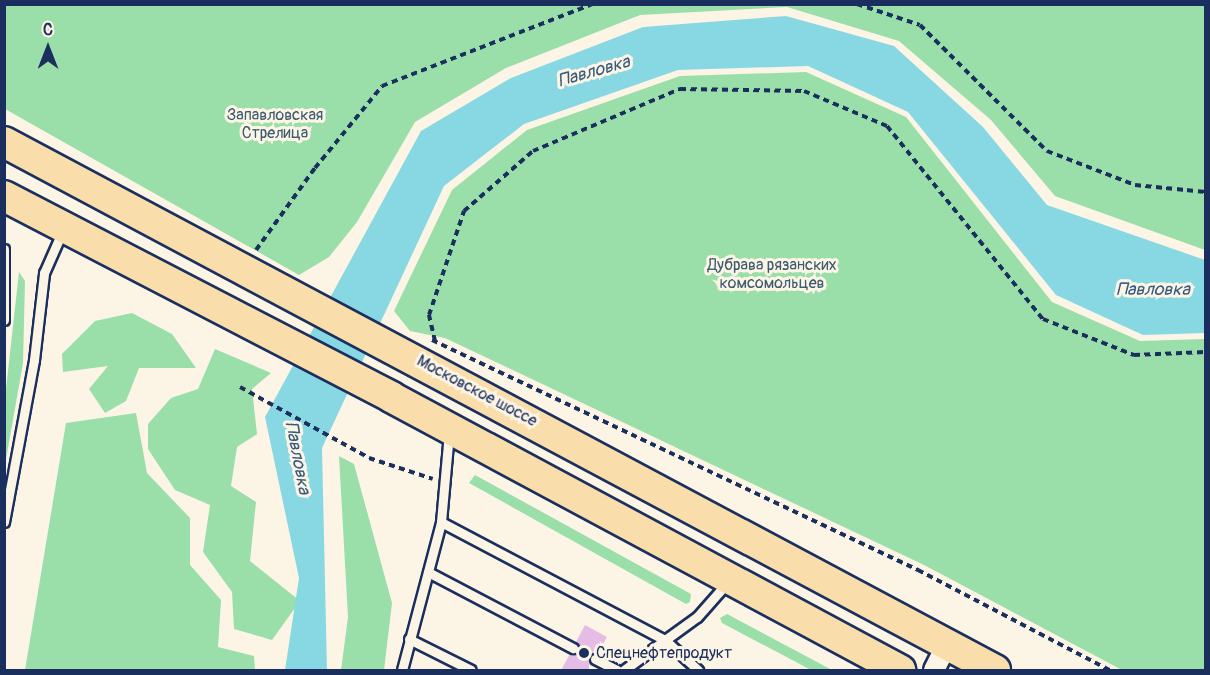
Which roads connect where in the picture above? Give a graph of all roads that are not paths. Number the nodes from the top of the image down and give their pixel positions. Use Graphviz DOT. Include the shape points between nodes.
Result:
graph roads {
  1 [pos="4,142"];
  2 [pos="4,196"];
  3 [pos="64,228"];
  4 [pos="4,249"];
  5 [pos="4,320"];
  6 [pos="449,428"];
  7 [pos="4,522"];
  8 [pos="441,522"];
  9 [pos="428,572"];
  10 [pos="730,579"];
  11 [pos="409,639"];
  12 [pos="665,640"];
  13 [pos="947,644"];
  14 [pos="573,648"];
  15 [pos="595,659"];
  16 [pos="990,669"];
  17 [pos="402,670"];
  18 [pos="471,670"];
  19 [pos="617,670"];
  20 [pos="624,670"];
  21 [pos="698,670"];
  22 [pos="900,670"];
  23 [pos="933,670"];
  1 -- 13 [label="main road, Московское шоссе" via="423,345"];
  2 -- 3 [label="main road"];
  3 -- 6 [label="main road"];
  3 -- 7 [label="lane" via="44,273 34,360"];
  4 -- 5 [label="lane"];
  6 -- 8 [label="lane"];
  6 -- 10 [label="main road"];
  8 -- 9 [label="lane"];
  8 -- 12 [label="lane"];
  9 -- 11 [label="lane"];
  9 -- 14 [label="lane"];
  10 -- 12 [label="lane" via="697,616"];
  10 -- 22 [label="main road"];
  11 -- 17 [label="lane"];
  11 -- 18 [label="lane"];
  12 -- 20 [label="lane"];
  12 -- 21 [label="lane"];
  13 -- 16 [label="main road, Московское шоссе"];
  13 -- 23 [label="street"];
  15 -- 19 [label="lane"];
}
